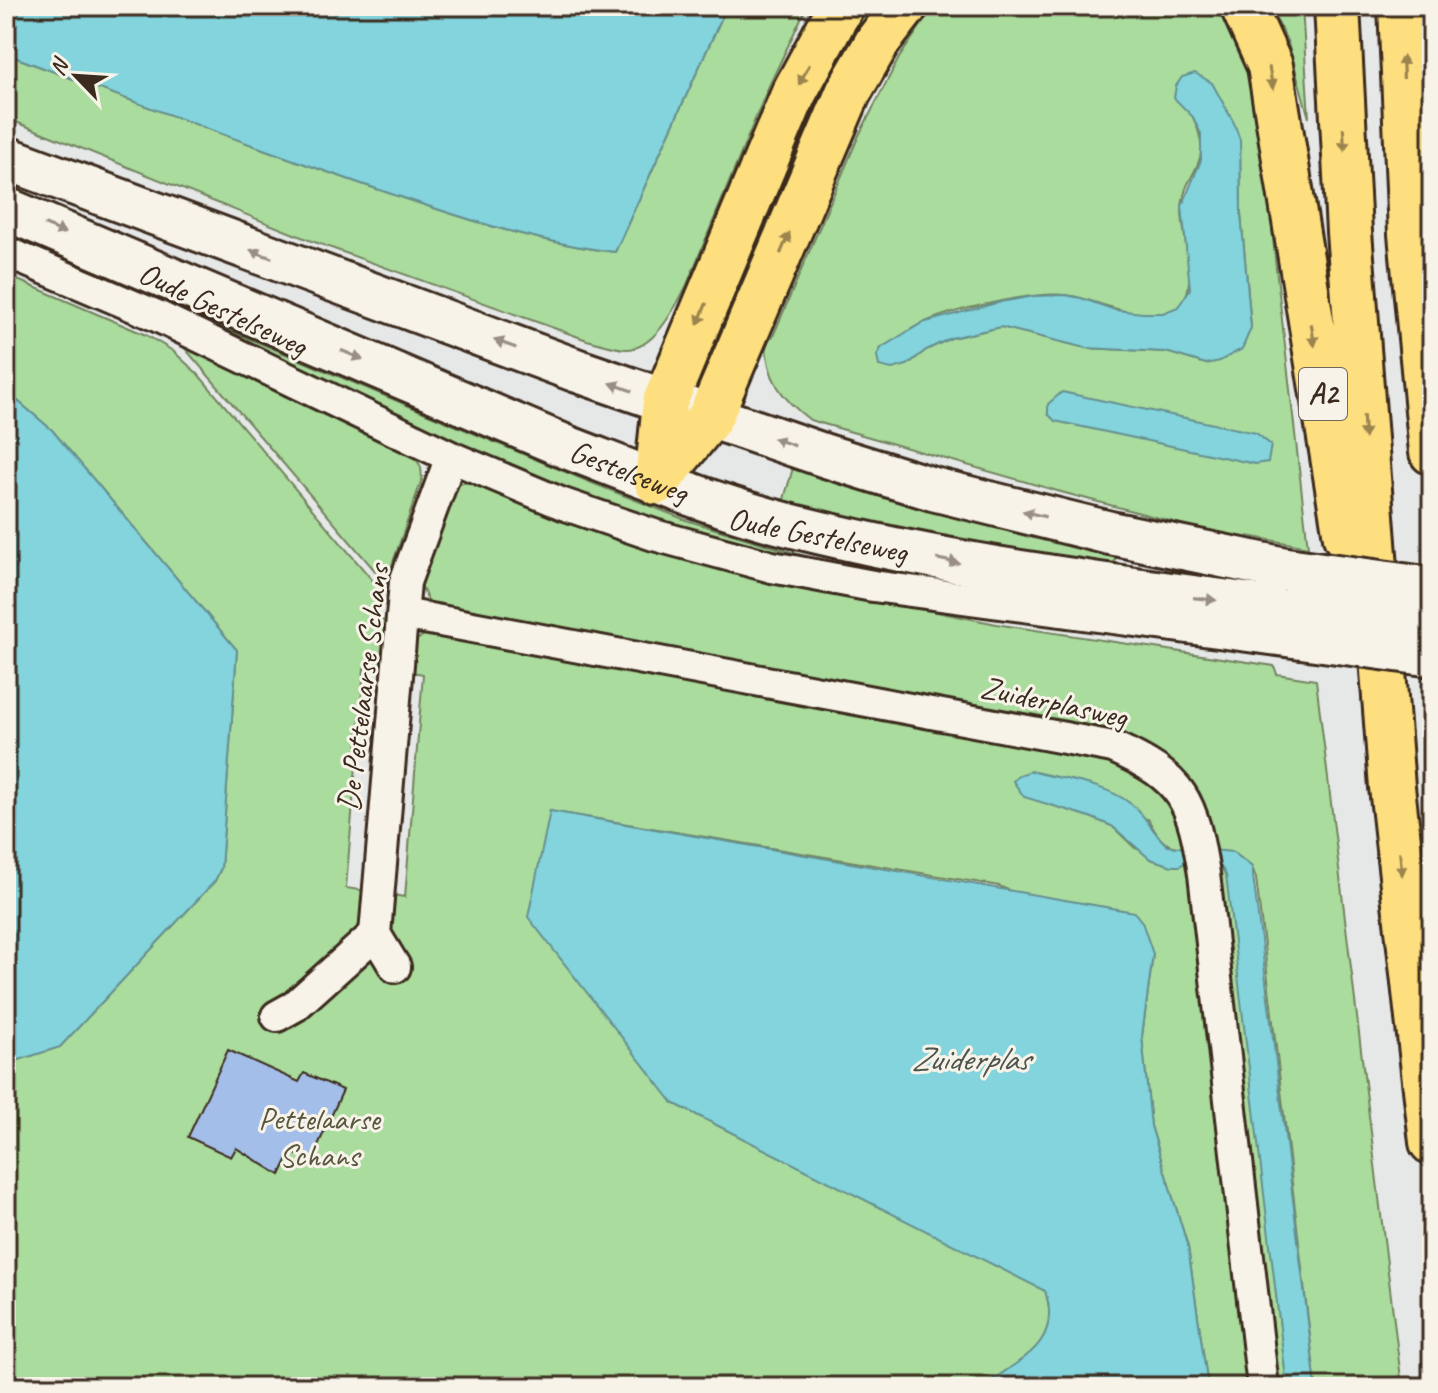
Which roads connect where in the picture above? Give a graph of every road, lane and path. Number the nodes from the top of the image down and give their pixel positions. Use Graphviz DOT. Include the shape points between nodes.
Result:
graph roads {
  1 [pos="841,6"];
  2 [pos="905,6"];
  3 [pos="1243,6"];
  4 [pos="1337,6"];
  5 [pos="1401,6"];
  6 [pos="6,158"];
  7 [pos="6,209"];
  8 [pos="6,252"];
  9 [pos="665,402"];
  10 [pos="710,417"];
  11 [pos="1432,452"];
  12 [pos="451,457"];
  13 [pos="657,482"];
  14 [pos="1432,589"];
  15 [pos="1290,607"];
  16 [pos="403,614"];
  17 [pos="1432,629"];
  18 [pos="1432,661"];
  19 [pos="1392,787"];
  20 [pos="375,934"];
  21 [pos="395,967"];
  22 [pos="277,1016"];
  23 [pos="1432,1142"];
  24 [pos="1263,1387"];
  1 -- 9 [label="highway, one-way" via="794,93"];
  10 -- 2 [label="highway, one-way" via="848,93"];
  3 -- 19 [label="highway, A2, one-way" via="1270,66"];
  4 -- 19 [label="highway, A2, one-way"];
  11 -- 5 [label="highway, one-way" via="1411,234"];
  9 -- 6 [label="main road, one-way"];
  7 -- 13 [label="main road, Gestelseweg, one-way"];
  8 -- 12 [label="street, Oude Gestelseweg" via="157,316"];
  9 -- 10 [label="main road"];
  9 -- 13 [label="highway"];
  10 -- 13 [label="highway"];
  15 -- 10 [label="main road, one-way" via="1110,533 933,489"];
  12 -- 15 [label="street, Oude Gestelseweg" via="654,535 772,567 873,586"];
  12 -- 16 [label="street, De Pettelaarse Schans" via="405,582"];
  13 -- 15 [label="main road, Gestelseweg, one-way" via="789,525 953,562"];
  14 -- 15 [label="main road, bridge"];
  15 -- 17 [label="main road, bridge"];
  15 -- 18 [label="street, Oude Gestelseweg, bridge"];
  16 -- 20 [label="street, De Pettelaarse Schans"];
  16 -- 24 [label="street, Zuiderplasweg" via="1113,747 1170,780 1190,808 1204,874"];
  19 -- 23 [label="highway, A2, one-way"];
  20 -- 21 [label="street"];
  20 -- 22 [label="street"];
}
